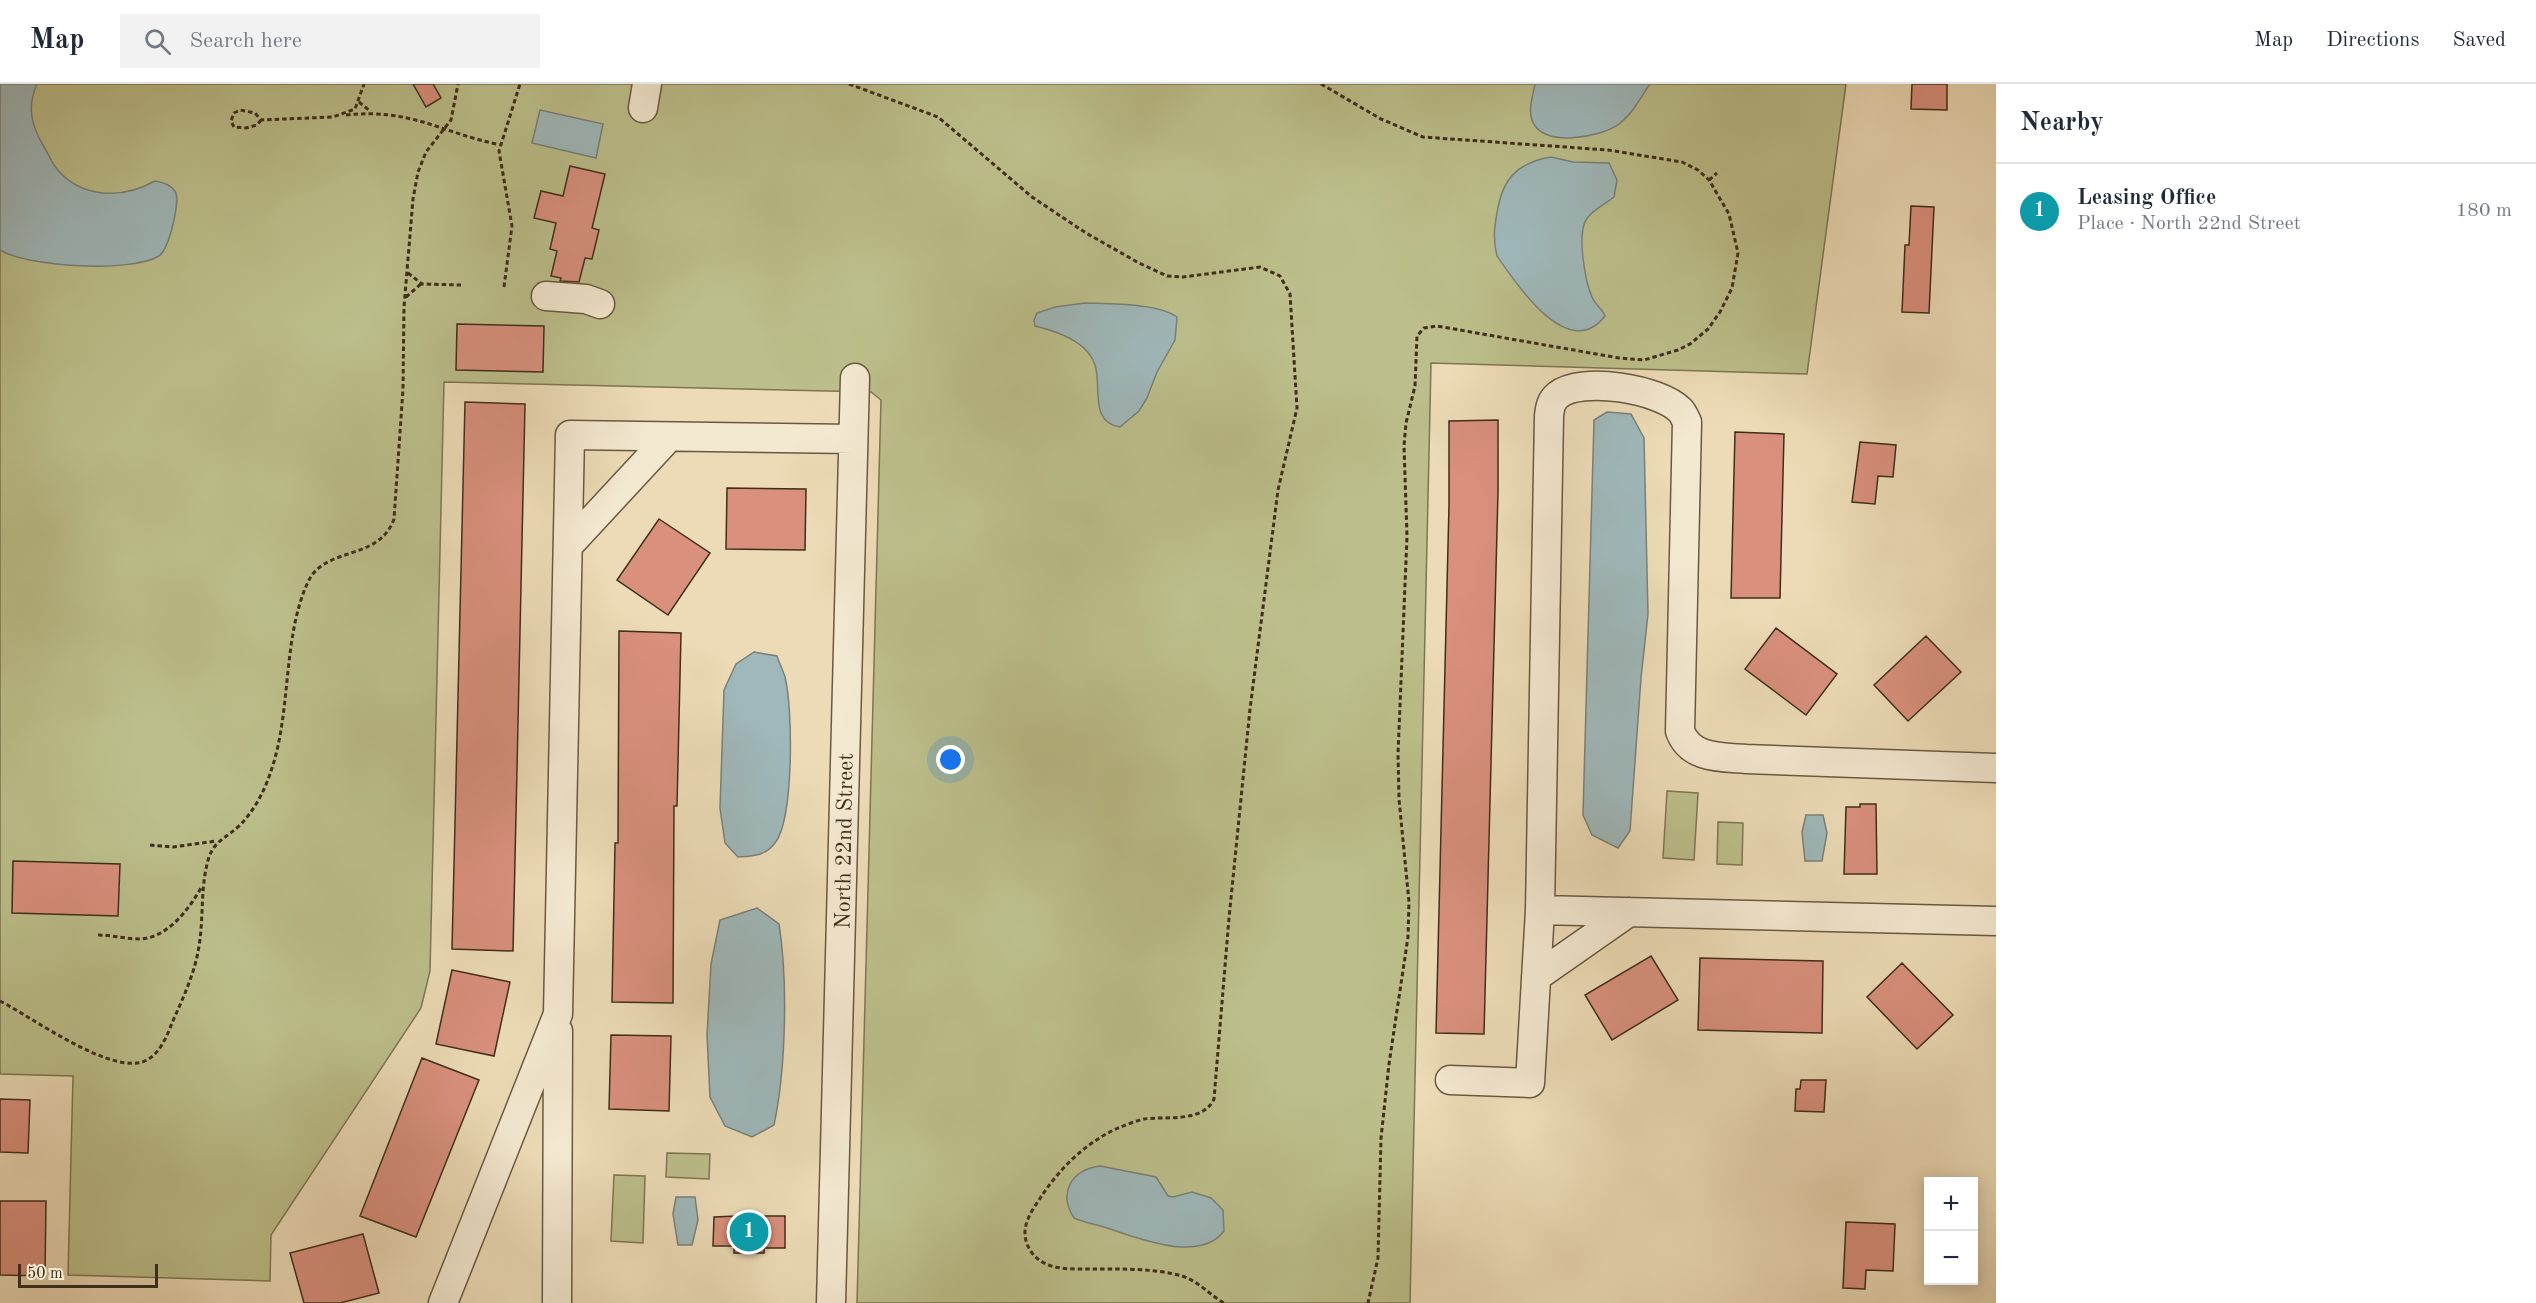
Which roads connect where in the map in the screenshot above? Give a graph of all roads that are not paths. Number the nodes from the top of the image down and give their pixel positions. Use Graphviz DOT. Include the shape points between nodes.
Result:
graph roads {
  1 [pos="546,296"];
  2 [pos="600,304"];
  3 [pos="855,378"];
  4 [pos="669,437"];
  5 [pos="853,439"];
  6 [pos="568,546"];
  7 [pos="1996,768"];
  8 [pos="1540,910"];
  9 [pos="1629,912"];
  10 [pos="1996,921"];
  11 [pos="1536,977"];
  12 [pos="558,1014"];
  13 [pos="1450,1080"];
  14 [pos="443,1303"];
  15 [pos="556,1303"];
  16 [pos="831,1303"];
  1 -- 2 [label="street" via="586,298"];
  3 -- 5 [label="street, North 22nd Street"];
  4 -- 5 [label="street"];
  4 -- 6 [label="street"];
  4 -- 6 [label="street" via="570,435"];
  5 -- 16 [label="street, North 22nd Street"];
  6 -- 12 [label="street"];
  7 -- 8 [label="street" via="1746,759 1707,756 1690,747 1680,731 1687,422 1680,410 1637,391 1577,386 1558,394 1549,416"];
  8 -- 9 [label="street"];
  8 -- 11 [label="street"];
  9 -- 10 [label="street"];
  9 -- 11 [label="street"];
  11 -- 13 [label="street" via="1530,1083"];
  12 -- 14 [label="street"];
  12 -- 15 [label="street"];
}
